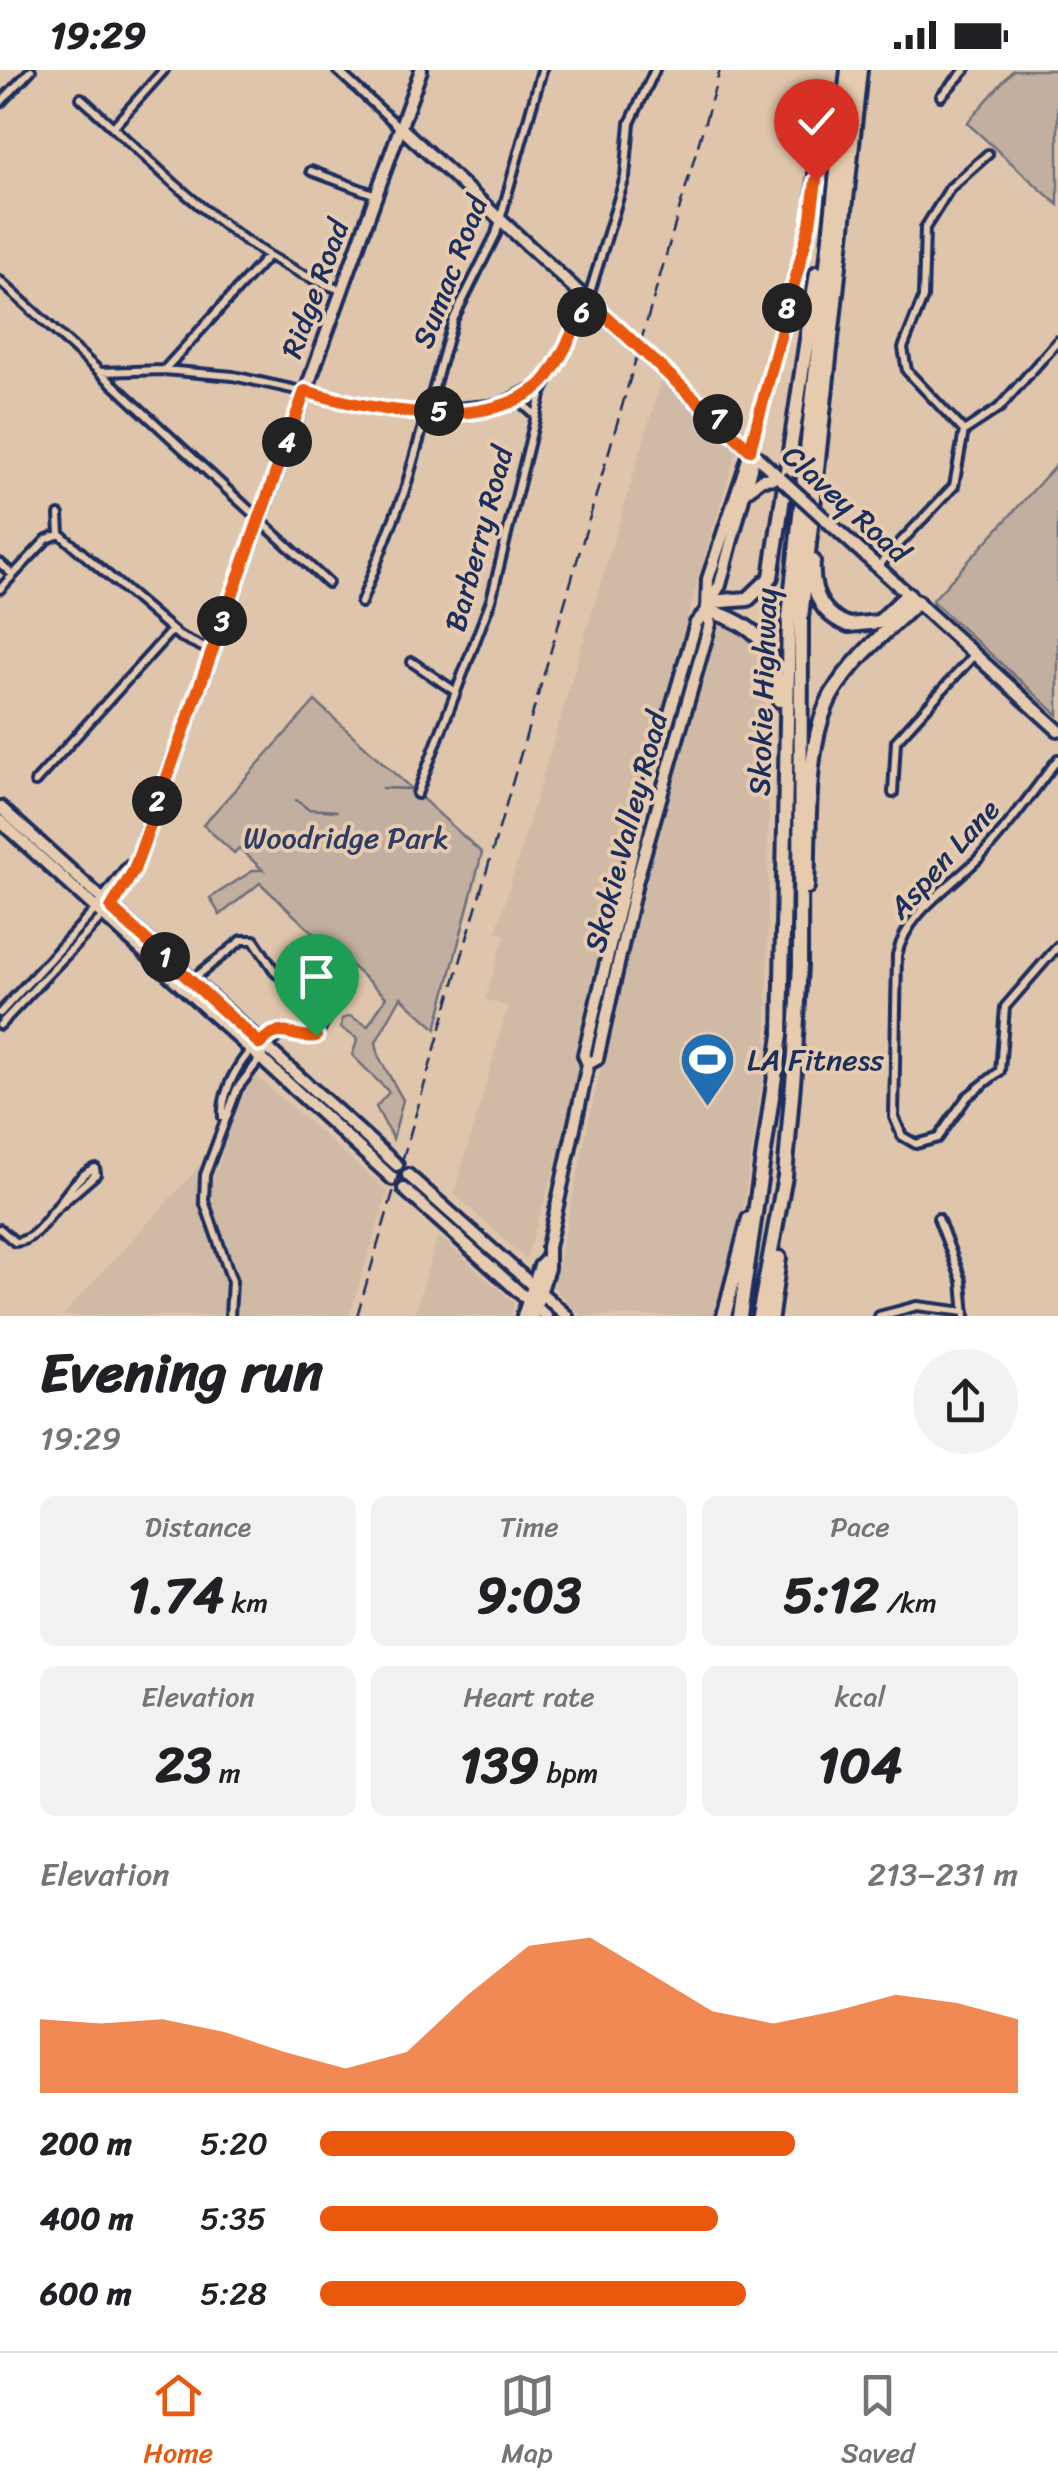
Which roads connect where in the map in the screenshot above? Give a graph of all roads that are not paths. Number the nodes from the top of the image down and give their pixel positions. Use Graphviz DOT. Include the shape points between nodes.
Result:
graph roads {
  1 [pos="31,70"];
  2 [pos="164,70"];
  3 [pos="336,70"];
  4 [pos="421,70"];
  5 [pos="542,70"];
  6 [pos="655,70"];
  7 [pos="848,70"];
  8 [pos="860,70"];
  9 [pos="964,70"];
  10 [pos="942,96"];
  11 [pos="81,98"];
  12 [pos="0,103"];
  13 [pos="114,126"];
  14 [pos="400,128"];
  15 [pos="988,154"];
  16 [pos="814,160"];
  17 [pos="312,171"];
  18 [pos="835,183"];
  19 [pos="376,195"];
  20 [pos="500,218"];
  21 [pos="267,258"];
  22 [pos="0,281"];
  23 [pos="342,290"];
  24 [pos="588,300"];
  25 [pos="1058,341"];
  26 [pos="164,370"];
  27 [pos="100,372"];
  28 [pos="547,378"];
  29 [pos="825,389"];
  30 [pos="305,391"];
  31 [pos="517,399"];
  32 [pos="425,412"];
  33 [pos="535,415"];
  34 [pos="964,431"];
  35 [pos="750,450"];
  36 [pos="780,478"];
  37 [pos="744,494"];
  38 [pos="59,515"];
  39 [pos="259,518"];
  40 [pos="60,534"];
  41 [pos="0,563"];
  42 [pos="878,568"];
  43 [pos="13,575"];
  44 [pos="328,583"];
  45 [pos="0,589"];
  46 [pos="913,598"];
  47 [pos="361,604"];
  48 [pos="708,606"];
  49 [pos="888,617"];
  50 [pos="172,630"];
  51 [pos="211,651"];
  52 [pos="975,654"];
  53 [pos="412,662"];
  54 [pos="456,692"];
  55 [pos="1058,730"];
  56 [pos="1058,759"];
  57 [pos="35,782"];
  58 [pos="893,793"];
  59 [pos="416,794"];
  60 [pos="784,800"];
  61 [pos="0,807"];
  62 [pos="0,822"];
  63 [pos="104,908"];
  64 [pos="1058,946"];
  65 [pos="800,964"];
  66 [pos="192,981"];
  67 [pos="0,1012"];
  68 [pos="0,1025"];
  69 [pos="259,1051"];
  70 [pos="774,1099"];
  71 [pos="396,1165"];
  72 [pos="408,1175"];
  73 [pos="785,1176"];
  74 [pos="394,1179"];
  75 [pos="404,1189"];
  76 [pos="50,1214"];
  77 [pos="938,1218"];
  78 [pos="0,1229"];
  79 [pos="537,1289"];
  80 [pos="536,1310"];
  81 [pos="965,1314"];
  82 [pos="230,1316"];
  83 [pos="523,1316"];
  84 [pos="567,1316"];
  85 [pos="724,1316"];
  86 [pos="740,1316"];
  87 [pos="759,1316"];
  88 [pos="771,1316"];
  89 [pos="879,1316"];
  1 -- 12 [label="street"];
  2 -- 13 [label="street"];
  3 -- 14 [label="street, Clavey Road"];
  4 -- 14 [label="main road, Ridge Road"];
  5 -- 20 [label="street, Sumac Road"];
  6 -- 24 [label="street, Barberry Road" via="630,123 625,176"];
  7 -- 18 [label="highway, Skokie Highway"];
  8 -- 29 [label="highway, Skokie Highway"];
  9 -- 10 [label="street"];
  11 -- 13 [label="street"];
  13 -- 21 [label="street"];
  14 -- 19 [label="main road, Ridge Road"];
  14 -- 20 [label="main road, Clavey Road"];
  15 -- 34 [label="street" via="950,188 925,228 923,298 902,356 916,384"];
  16 -- 35 [label="street, Skokie Valley Road" via="810,224"];
  17 -- 19 [label="street"];
  18 -- 48 [label="highway" via="805,332 771,577 748,599"];
  18 -- 60 [label="highway, Skokie Highway" via="789,617"];
  19 -- 23 [label="main road, Ridge Road"];
  20 -- 24 [label="main road, Clavey Road"];
  20 -- 32 [label="street, Sumac Road" via="453,320"];
  21 -- 23 [label="street"];
  21 -- 26 [label="street"];
  22 -- 27 [label="street"];
  23 -- 30 [label="main road, Ridge Road"];
  24 -- 28 [label="street, Barberry Road"];
  24 -- 35 [label="main road, Clavey Road"];
  25 -- 34 [label="street" via="1004,403"];
  26 -- 27 [label="street"];
  26 -- 30 [label="street"];
  27 -- 39 [label="street"];
  28 -- 31 [label="street"];
  28 -- 33 [label="street, Barberry Road"];
  29 -- 49 [label="highway" via="812,570 816,594 830,615 849,625"];
  29 -- 65 [label="highway, Skokie Highway" via="801,618"];
  30 -- 32 [label="street" via="371,409"];
  30 -- 39 [label="main road, Ridge Road"];
  31 -- 32 [label="street"];
  31 -- 33 [label="street"];
  32 -- 47 [label="street, Sumac Road" via="405,490"];
  33 -- 54 [label="street, Barberry Road" via="507,544"];
  34 -- 42 [label="street" via="954,486"];
  35 -- 36 [label="main road, Clavey Road"];
  35 -- 37 [label="main road, Skokie Valley Road"];
  35 -- 48 [label="main road, Skokie Valley Road" via="708,579"];
  36 -- 37 [label="main road" via="762,479"];
  36 -- 42 [label="main road, Clavey Road, bridge"];
  37 -- 48 [label="main road, Skokie Valley Road" via="720,586"];
  38 -- 40 [label="street"];
  39 -- 44 [label="street"];
  39 -- 51 [label="main road, Ridge Road"];
  40 -- 43 [label="street"];
  40 -- 50 [label="street"];
  41 -- 43 [label="street"];
  42 -- 46 [label="main road, Clavey Road"];
  42 -- 49 [label="main road" via="895,598"];
  43 -- 45 [label="street"];
  46 -- 49 [label="highway"];
  46 -- 52 [label="main road, Clavey Road"];
  46 -- 65 [label="highway" via="840,682 822,720"];
  48 -- 60 [label="highway" via="748,626 770,657 778,683"];
  48 -- 79 [label="main road, Skokie Valley Road" via="710,624 584,1055 588,1064"];
  50 -- 51 [label="street"];
  50 -- 57 [label="street"];
  51 -- 63 [label="main road, Ridge Road" via="134,864"];
  52 -- 55 [label="main road, Clavey Road"];
  52 -- 58 [label="street" via="896,741"];
  53 -- 54 [label="street"];
  54 -- 59 [label="street, Barberry Road"];
  56 -- 64 [label="street, Aspen Lane" via="980,857 912,922 899,945 896,1124 902,1136 930,1143 968,1096 1000,1071 1006,1008"];
  60 -- 70 [label="highway, Skokie Highway"];
  61 -- 63 [label="main road"];
  62 -- 63 [label="main road"];
  63 -- 66 [label="main road"];
  63 -- 67 [label="street"];
  63 -- 68 [label="street"];
  63 -- 69 [label="main road"];
  65 -- 73 [label="highway, Skokie Highway"];
  66 -- 69 [label="main road"];
  66 -- 69 [label="street" via="242,940 254,940 276,972 331,1011 316,1036 282,1030"];
  69 -- 71 [label="main road"];
  69 -- 74 [label="main road"];
  69 -- 82 [label="street" via="223,1118 206,1175 204,1201 232,1280"];
  70 -- 85 [label="highway"];
  70 -- 86 [label="highway, Skokie Highway"];
  72 -- 79 [label="main road"];
  73 -- 87 [label="highway, Skokie Highway"];
  73 -- 88 [label="highway"];
  75 -- 80 [label="main road"];
  76 -- 76 [label="street" via="76,1196 95,1168 62,1196"];
  76 -- 78 [label="street" via="19,1243"];
  77 -- 81 [label="street" via="962,1281"];
  79 -- 80 [label="main road, Skokie Valley Road"];
  79 -- 84 [label="main road"];
  80 -- 83 [label="main road, Skokie Valley Road"];
  81 -- 89 [label="street" via="918,1306"];
}
